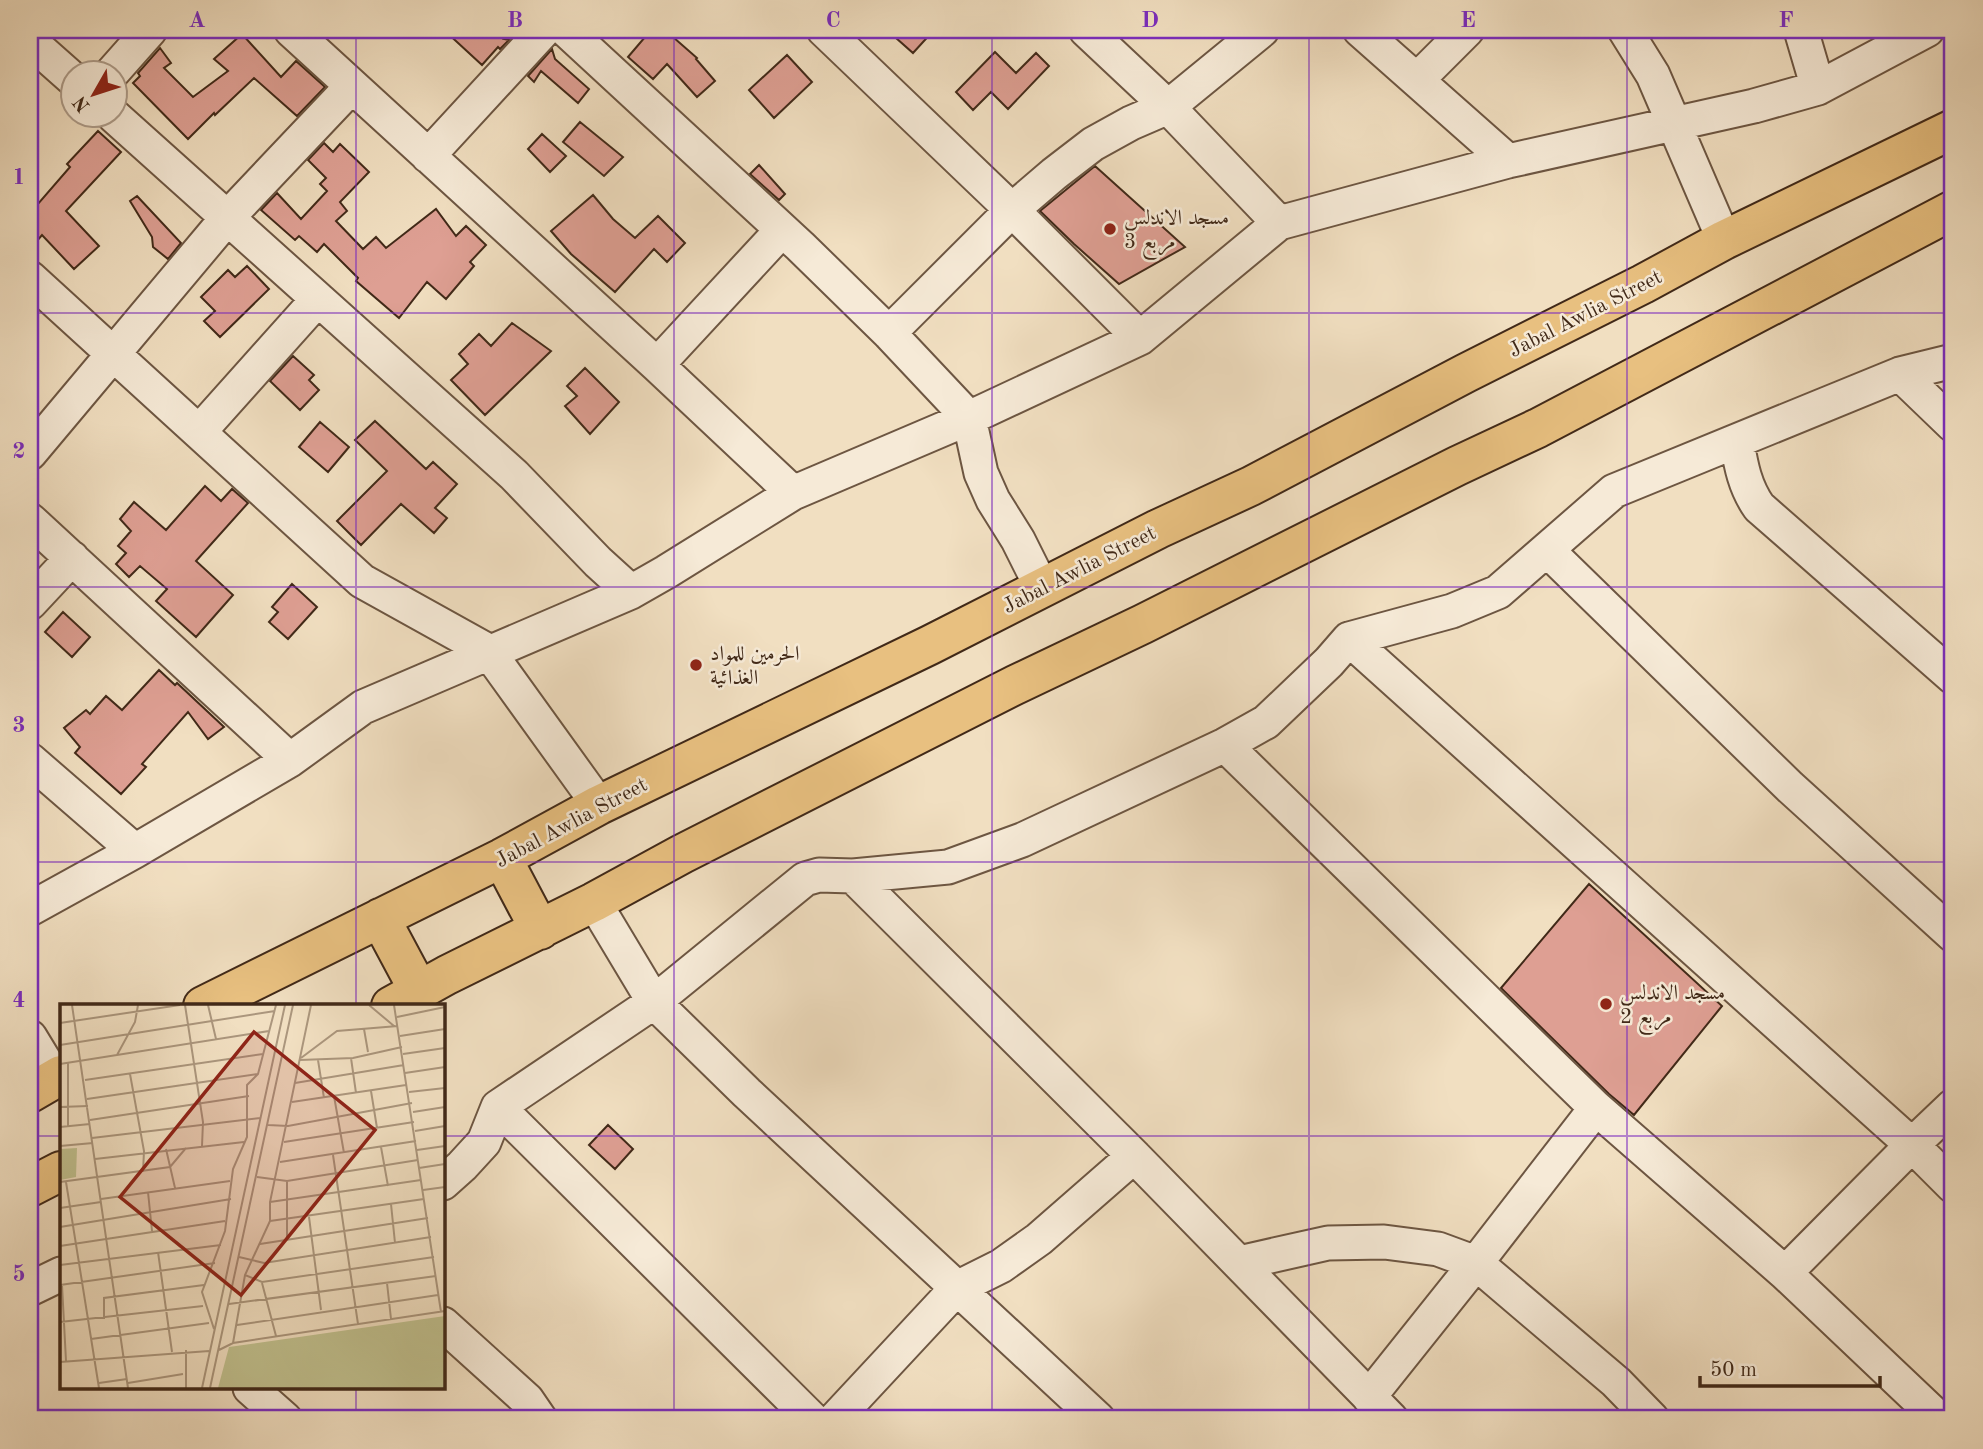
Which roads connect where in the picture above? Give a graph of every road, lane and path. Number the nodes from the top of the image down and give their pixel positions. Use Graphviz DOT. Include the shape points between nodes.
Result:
graph roads {
  1 [pos="150,30"];
  2 [pos="290,30"];
  3 [pos="544,30"];
  4 [pos="566,30"];
  5 [pos="824,30"];
  6 [pos="1086,30"];
  7 [pos="1262,30"];
  8 [pos="1360,30"];
  9 [pos="1467,30"];
  10 [pos="1625,30"];
  11 [pos="1801,30"];
  12 [pos="1927,30"];
  13 [pos="30,41"];
  14 [pos="123,60"];
  15 [pos="60,68"];
  16 [pos="1417,80"];
  17 [pos="352,86"];
  18 [pos="1818,88"];
  19 [pos="1168,107"];
  20 [pos="1676,124"];
  21 [pos="1953,129"];
  22 [pos="130,130"];
  23 [pos="429,156"];
  24 [pos="1508,161"];
  25 [pos="1012,210"];
  26 [pos="1953,210"];
  27 [pos="228,218"];
  28 [pos="1279,223"];
  29 [pos="782,230"];
  30 [pos="1724,240"];
  31 [pos="30,278"];
  32 [pos="318,299"];
  33 [pos="889,333"];
  34 [pos="1140,338"];
  35 [pos="114,354"];
  36 [pos="1953,361"];
  37 [pos="657,365"];
  38 [pos="1900,374"];
  39 [pos="969,418"];
  40 [pos="1953,425"];
  41 [pos="199,432"];
  42 [pos="1737,442"];
  43 [pos="30,453"];
  44 [pos="793,493"];
  45 [pos="30,520"];
  46 [pos="1547,550"];
  47 [pos="72,558"];
  48 [pos="1042,588"];
  49 [pos="631,592"];
  50 [pos="30,603"];
  51 [pos="1349,639"];
  52 [pos="488,652"];
  53 [pos="1953,677"];
  54 [pos="1225,745"];
  55 [pos="30,760"];
  56 [pos="290,760"];
  57 [pos="599,805"];
  58 [pos="135,851"];
  59 [pos="502,858"];
  60 [pos="853,876"];
  61 [pos="594,902"];
  62 [pos="30,909"];
  63 [pos="380,918"];
  64 [pos="540,930"];
  65 [pos="1953,935"];
  66 [pos="405,999"];
  67 [pos="654,1002"];
  68 [pos="207,1004"];
  69 [pos="30,1037"];
  70 [pos="49,1082"];
  71 [pos="1953,1106"];
  72 [pos="498,1107"];
  73 [pos="1596,1108"];
  74 [pos="1912,1144"];
  75 [pos="1134,1156"];
  76 [pos="60,1172"];
  77 [pos="444,1182"];
  78 [pos="1953,1186"];
  79 [pos="30,1187"];
  80 [pos="1239,1263"];
  81 [pos="1476,1263"];
  82 [pos="1785,1273"];
  83 [pos="60,1274"];
  84 [pos="957,1288"];
  85 [pos="30,1289"];
  86 [pos="444,1325"];
  87 [pos="252,1390"];
  88 [pos="1380,1408"];
  89 [pos="285,1419"];
  90 [pos="540,1419"];
  91 [pos="812,1419"];
  92 [pos="835,1419"];
  93 [pos="1098,1419"];
  94 [pos="1651,1419"];
  95 [pos="1939,1419"];
  1 -- 14 [label="street"];
  2 -- 17 [label="street"];
  3 -- 23 [label="street"];
  4 -- 29 [label="street"];
  5 -- 25 [label="street"];
  6 -- 19 [label="street"];
  7 -- 19 [label="street"];
  8 -- 16 [label="street"];
  9 -- 16 [label="street"];
  10 -- 20 [label="street"];
  11 -- 18 [label="street"];
  12 -- 18 [label="street"];
  13 -- 15 [label="street"];
  16 -- 24 [label="street"];
  17 -- 23 [label="street"];
  17 -- 27 [label="street"];
  18 -- 20 [label="street"];
  19 -- 25 [label="street" via="1093,144"];
  19 -- 28 [label="street"];
  20 -- 24 [label="street"];
  20 -- 30 [label="street"];
  21 -- 30 [label="highway, Jabal Awlia Street"];
  22 -- 27 [label="street"];
  23 -- 37 [label="street"];
  24 -- 28 [label="street"];
  25 -- 33 [label="street"];
  25 -- 34 [label="street"];
  26 -- 61 [label="highway" via="1538,428 1015,685"];
  27 -- 32 [label="street"];
  27 -- 35 [label="street"];
  28 -- 34 [label="street"];
  29 -- 33 [label="street"];
  29 -- 37 [label="street"];
  30 -- 48 [label="highway, Jabal Awlia Street" via="1251,486"];
  31 -- 35 [label="street"];
  32 -- 41 [label="street"];
  32 -- 49 [label="street" via="514,475"];
  33 -- 39 [label="street"];
  34 -- 39 [label="street"];
  35 -- 41 [label="street"];
  35 -- 43 [label="street"];
  36 -- 38 [label="street"];
  37 -- 44 [label="street"];
  38 -- 40 [label="street"];
  38 -- 42 [label="street"];
  39 -- 44 [label="street"];
  39 -- 48 [label="street" via="981,473"];
  41 -- 52 [label="street" via="362,581"];
  42 -- 46 [label="street" via="1614,491"];
  42 -- 53 [label="street" via="1749,493 1759,507"];
  44 -- 49 [label="street"];
  45 -- 47 [label="street"];
  46 -- 51 [label="street" via="1498,592 1452,611"];
  46 -- 65 [label="street" via="1790,787"];
  47 -- 50 [label="street"];
  47 -- 56 [label="street"];
  48 -- 57 [label="highway, Jabal Awlia Street"];
  49 -- 52 [label="street"];
  51 -- 54 [label="street" via="1266,722"];
  51 -- 74 [label="street"];
  52 -- 56 [label="street" via="363,707"];
  52 -- 57 [label="street"];
  54 -- 60 [label="street" via="1022,840 948,867"];
  54 -- 73 [label="street"];
  55 -- 58 [label="street"];
  56 -- 58 [label="street"];
  57 -- 59 [label="highway, Jabal Awlia Street"];
  58 -- 62 [label="street"];
  59 -- 63 [label="highway, Jabal Awlia Street"];
  59 -- 64 [label="highway"];
  60 -- 67 [label="street" via="805,879"];
  60 -- 75 [label="street"];
  61 -- 64 [label="highway"];
  61 -- 67 [label="street"];
  63 -- 66 [label="highway"];
  63 -- 68 [label="highway, Jabal Awlia Street"];
  64 -- 66 [label="highway"];
  67 -- 72 [label="street"];
  67 -- 84 [label="street"];
  69 -- 70 [label="street"];
  71 -- 74 [label="street"];
  72 -- 77 [label="street" via="484,1142"];
  72 -- 91 [label="street"];
  73 -- 81 [label="street"];
  73 -- 82 [label="street"];
  74 -- 78 [label="street"];
  74 -- 82 [label="street"];
  75 -- 80 [label="street"];
  75 -- 84 [label="street" via="1038,1240 1001,1266"];
  76 -- 79 [label="highway"];
  80 -- 81 [label="street" via="1328,1243 1384,1242 1438,1249"];
  80 -- 88 [label="street"];
  81 -- 88 [label="street"];
  81 -- 94 [label="street" via="1616,1382"];
  82 -- 95 [label="street"];
  83 -- 85 [label="street"];
  84 -- 92 [label="street"];
  84 -- 93 [label="street"];
  86 -- 90 [label="street" via="527,1400"];
  87 -- 89 [label="street"];
}
